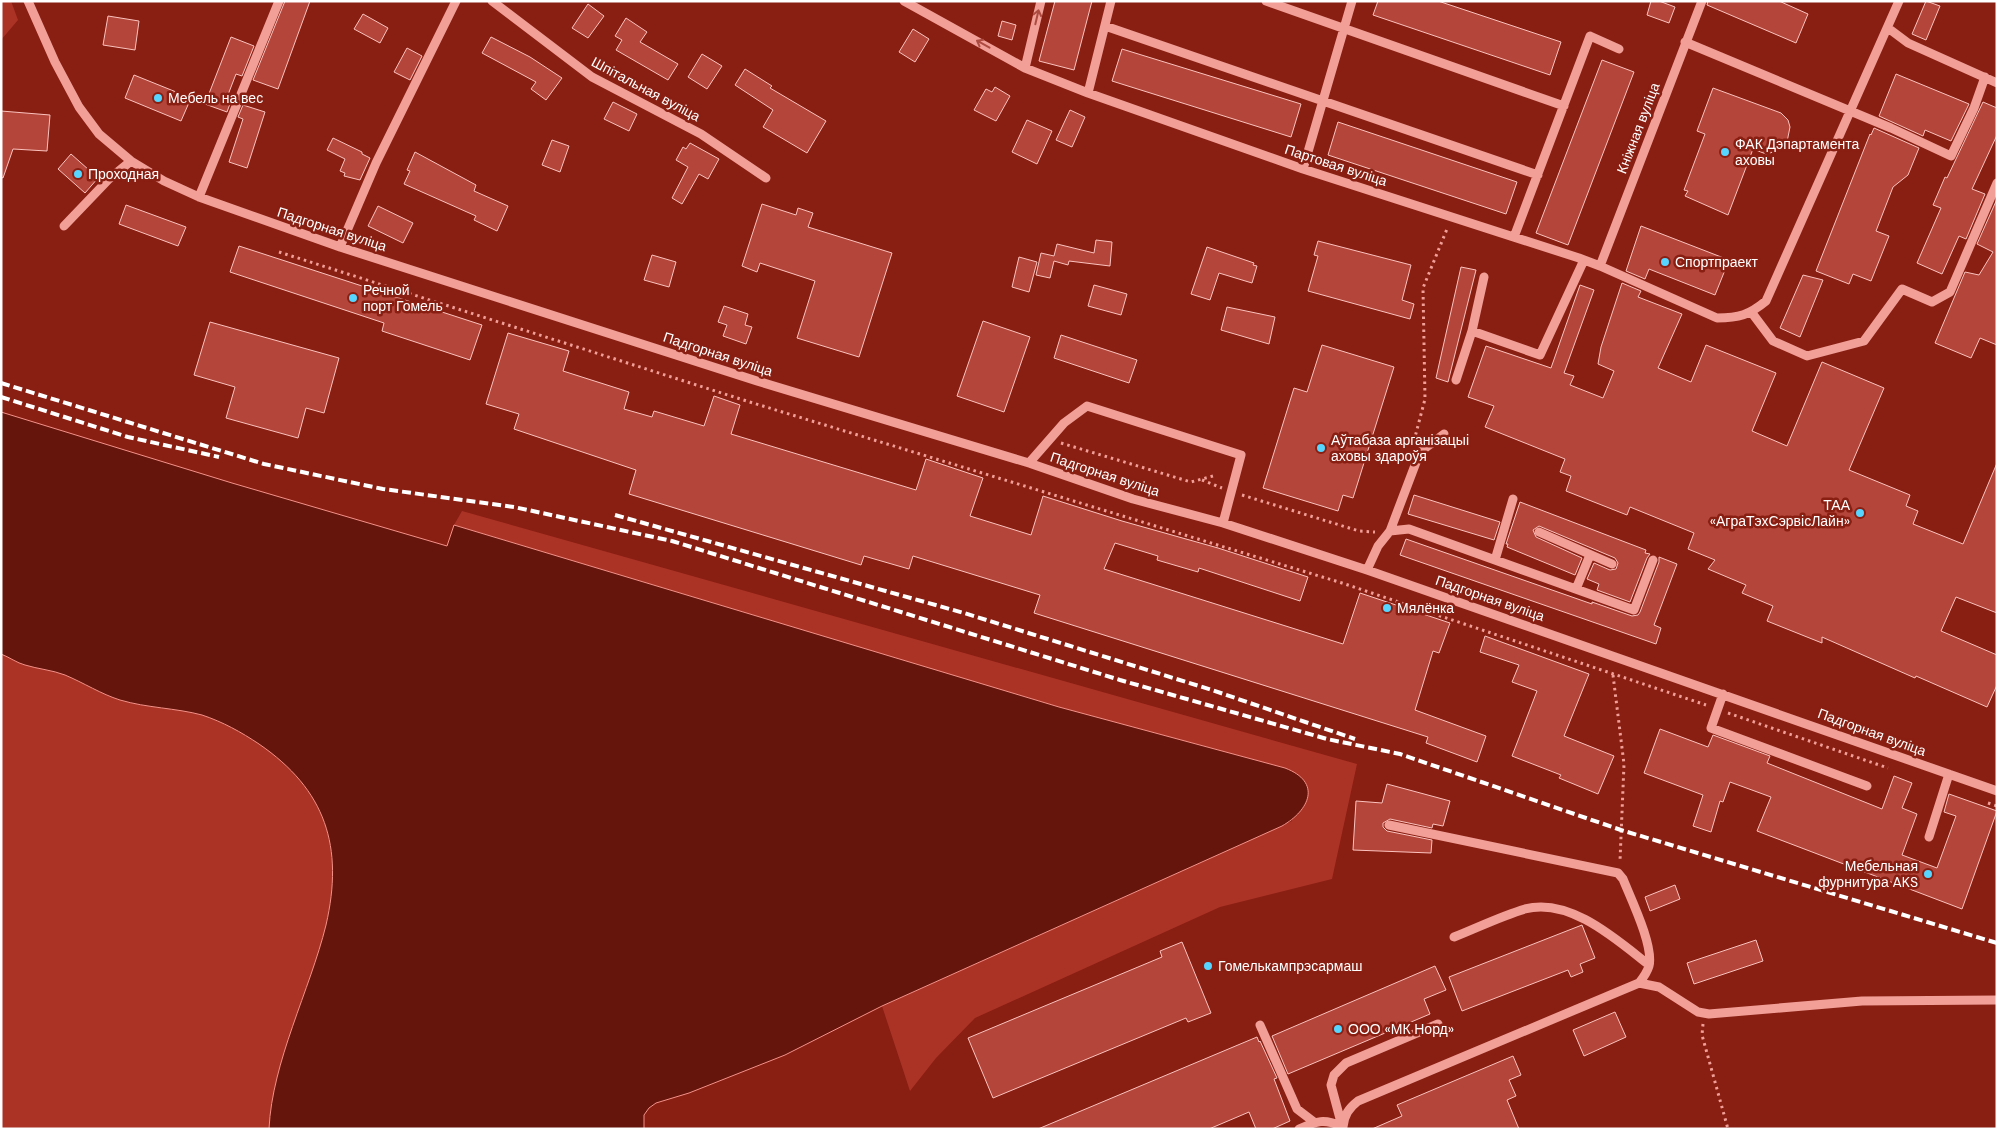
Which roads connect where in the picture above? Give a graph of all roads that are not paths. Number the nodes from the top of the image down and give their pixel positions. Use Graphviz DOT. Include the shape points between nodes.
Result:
graph roads {
  1 [pos="28,1"];
  2 [pos="280,1"];
  3 [pos="456,1"];
  4 [pos="492,1"];
  5 [pos="904,1"];
  6 [pos="1041,1"];
  7 [pos="1111,1"];
  8 [pos="1266,1"];
  9 [pos="1352,1"];
  10 [pos="1702,1"];
  11 [pos="1899,1"];
  12 [pos="1105,26"];
  13 [pos="1344,28"];
  14 [pos="1888,28"];
  15 [pos="1685,42"];
  16 [pos="1619,49"];
  17 [pos="1026,68"];
  18 [pos="1985,77"];
  19 [pos="1997,83"];
  20 [pos="1088,93"];
  21 [pos="1323,100"];
  22 [pos="1564,106"];
  23 [pos="1850,111"];
  24 [pos="130,161"];
  25 [pos="1303,169"];
  26 [pos="1538,175"];
  27 [pos="766,178"];
  28 [pos="1997,183"];
  29 [pos="199,197"];
  30 [pos="64,226"];
  31 [pos="1514,237"];
  32 [pos="340,247"];
  33 [pos="1584,260"];
  34 [pos="1600,266"];
  35 [pos="1484,277"];
  36 [pos="1752,313"];
  37 [pos="1472,330"];
  38 [pos="1456,380"];
  39 [pos="1444,434"];
  40 [pos="1029,463"];
  41 [pos="1513,499"];
  42 [pos="1223,523"];
  43 [pos="1386,532"];
  44 [pos="1539,532"];
  45 [pos="1590,555"];
  46 [pos="1495,560"];
  47 [pos="1654,560"];
  48 [pos="1612,564"];
  49 [pos="1367,570"];
  50 [pos="1576,589"];
  51 [pos="1723,694"];
  52 [pos="1949,774"];
  53 [pos="1867,786"];
  54 [pos="1997,791"];
  55 [pos="1389,825"];
  56 [pos="1929,837"];
  57 [pos="1454,937"];
  58 [pos="1650,965"];
  59 [pos="1639,983"];
  60 [pos="1997,1000"];
  61 [pos="1438,1024"];
  62 [pos="1260,1025"];
  63 [pos="1314,1122"];
  64 [pos="1343,1128"];
  65 [pos="1299,1129"];
  1 -- 24 [label="street, Падгорная вуліца" via="79,107 99,134"];
  2 -- 29 [label="street"];
  3 -- 32 [label="street" via="376,163"];
  4 -- 27 [label="street, Шпітальная вуліца" via="592,77 701,134"];
  17 -- 5 [label="street, Партовая вуліца, one-way"];
  17 -- 6 [label="street, one-way"];
  7 -- 12 [label="street"];
  8 -- 13 [label="street"];
  9 -- 13 [label="street"];
  10 -- 15 [label="street, Кніжная вуліца"];
  11 -- 14 [label="street"];
  12 -- 20 [label="street"];
  12 -- 21 [label="street"];
  13 -- 21 [label="street"];
  13 -- 22 [label="street"];
  14 -- 18 [label="street" via="1908,43"];
  14 -- 23 [label="street"];
  15 -- 23 [label="street"];
  15 -- 34 [label="street, Кніжная вуліца"];
  16 -- 22 [label="street" via="1590,36"];
  17 -- 20 [label="street, Партовая вуліца"];
  18 -- 19 [label="street"];
  18 -- 23 [label="street" via="1951,156"];
  20 -- 25 [label="street, Партовая вуліца"];
  21 -- 25 [label="street"];
  21 -- 26 [label="street"];
  22 -- 26 [label="street"];
  23 -- 36 [label="street, Партовая вуліца" via="1766,301"];
  24 -- 29 [label="street, Падгорная вуліца"];
  24 -- 30 [label="street"];
  25 -- 31 [label="street, Партовая вуліца"];
  26 -- 31 [label="street"];
  28 -- 36 [label="street" via="1950,292 1932,302 1902,289 1864,342 1807,356 1773,341"];
  29 -- 32 [label="street, Падгорная вуліца"];
  31 -- 33 [label="street, Партовая вуліца"];
  32 -- 40 [label="street, Падгорная вуліца" via="757,381"];
  33 -- 34 [label="street, Партовая вуліца"];
  33 -- 37 [label="street" via="1540,355"];
  34 -- 36 [label="street, Партовая вуліца" via="1717,318"];
  35 -- 37 [label="street"];
  37 -- 38 [label="street"];
  39 -- 43 [label="street" via="1420,452"];
  40 -- 42 [label="street, Падгорная вуліца" via="1133,499"];
  40 -- 42 [label="street" via="1064,423 1087,406 1241,455"];
  41 -- 46 [label="street"];
  42 -- 49 [label="street, Падгорная вуліца"];
  43 -- 46 [label="street" via="1409,529"];
  43 -- 49 [label="street"];
  44 -- 45 [label="street"];
  45 -- 48 [label="street"];
  45 -- 50 [label="street"];
  46 -- 50 [label="street"];
  47 -- 50 [label="street" via="1634,610"];
  49 -- 51 [label="street, Падгорная вуліца"];
  51 -- 52 [label="street, Падгорная вуліца"];
  51 -- 53 [label="street" via="1711,728"];
  52 -- 54 [label="street, Падгорная вуліца"];
  52 -- 56 [label="street"];
  55 -- 58 [label="street" via="1620,874 1649,946"];
  57 -- 58 [label="street" via="1526,909 1544,907 1580,916"];
  58 -- 59 [label="street"];
  59 -- 60 [label="street" via="1659,987 1703,1014 1862,1001"];
  59 -- 64 [label="street" via="1358,1101 1348,1112"];
  61 -- 64 [label="street" via="1346,1063 1334,1075 1332,1085"];
  62 -- 63 [label="street" via="1298,1109"];
  63 -- 64 [label="street" via="1332,1122"];
  63 -- 65 [label="street"];
}
